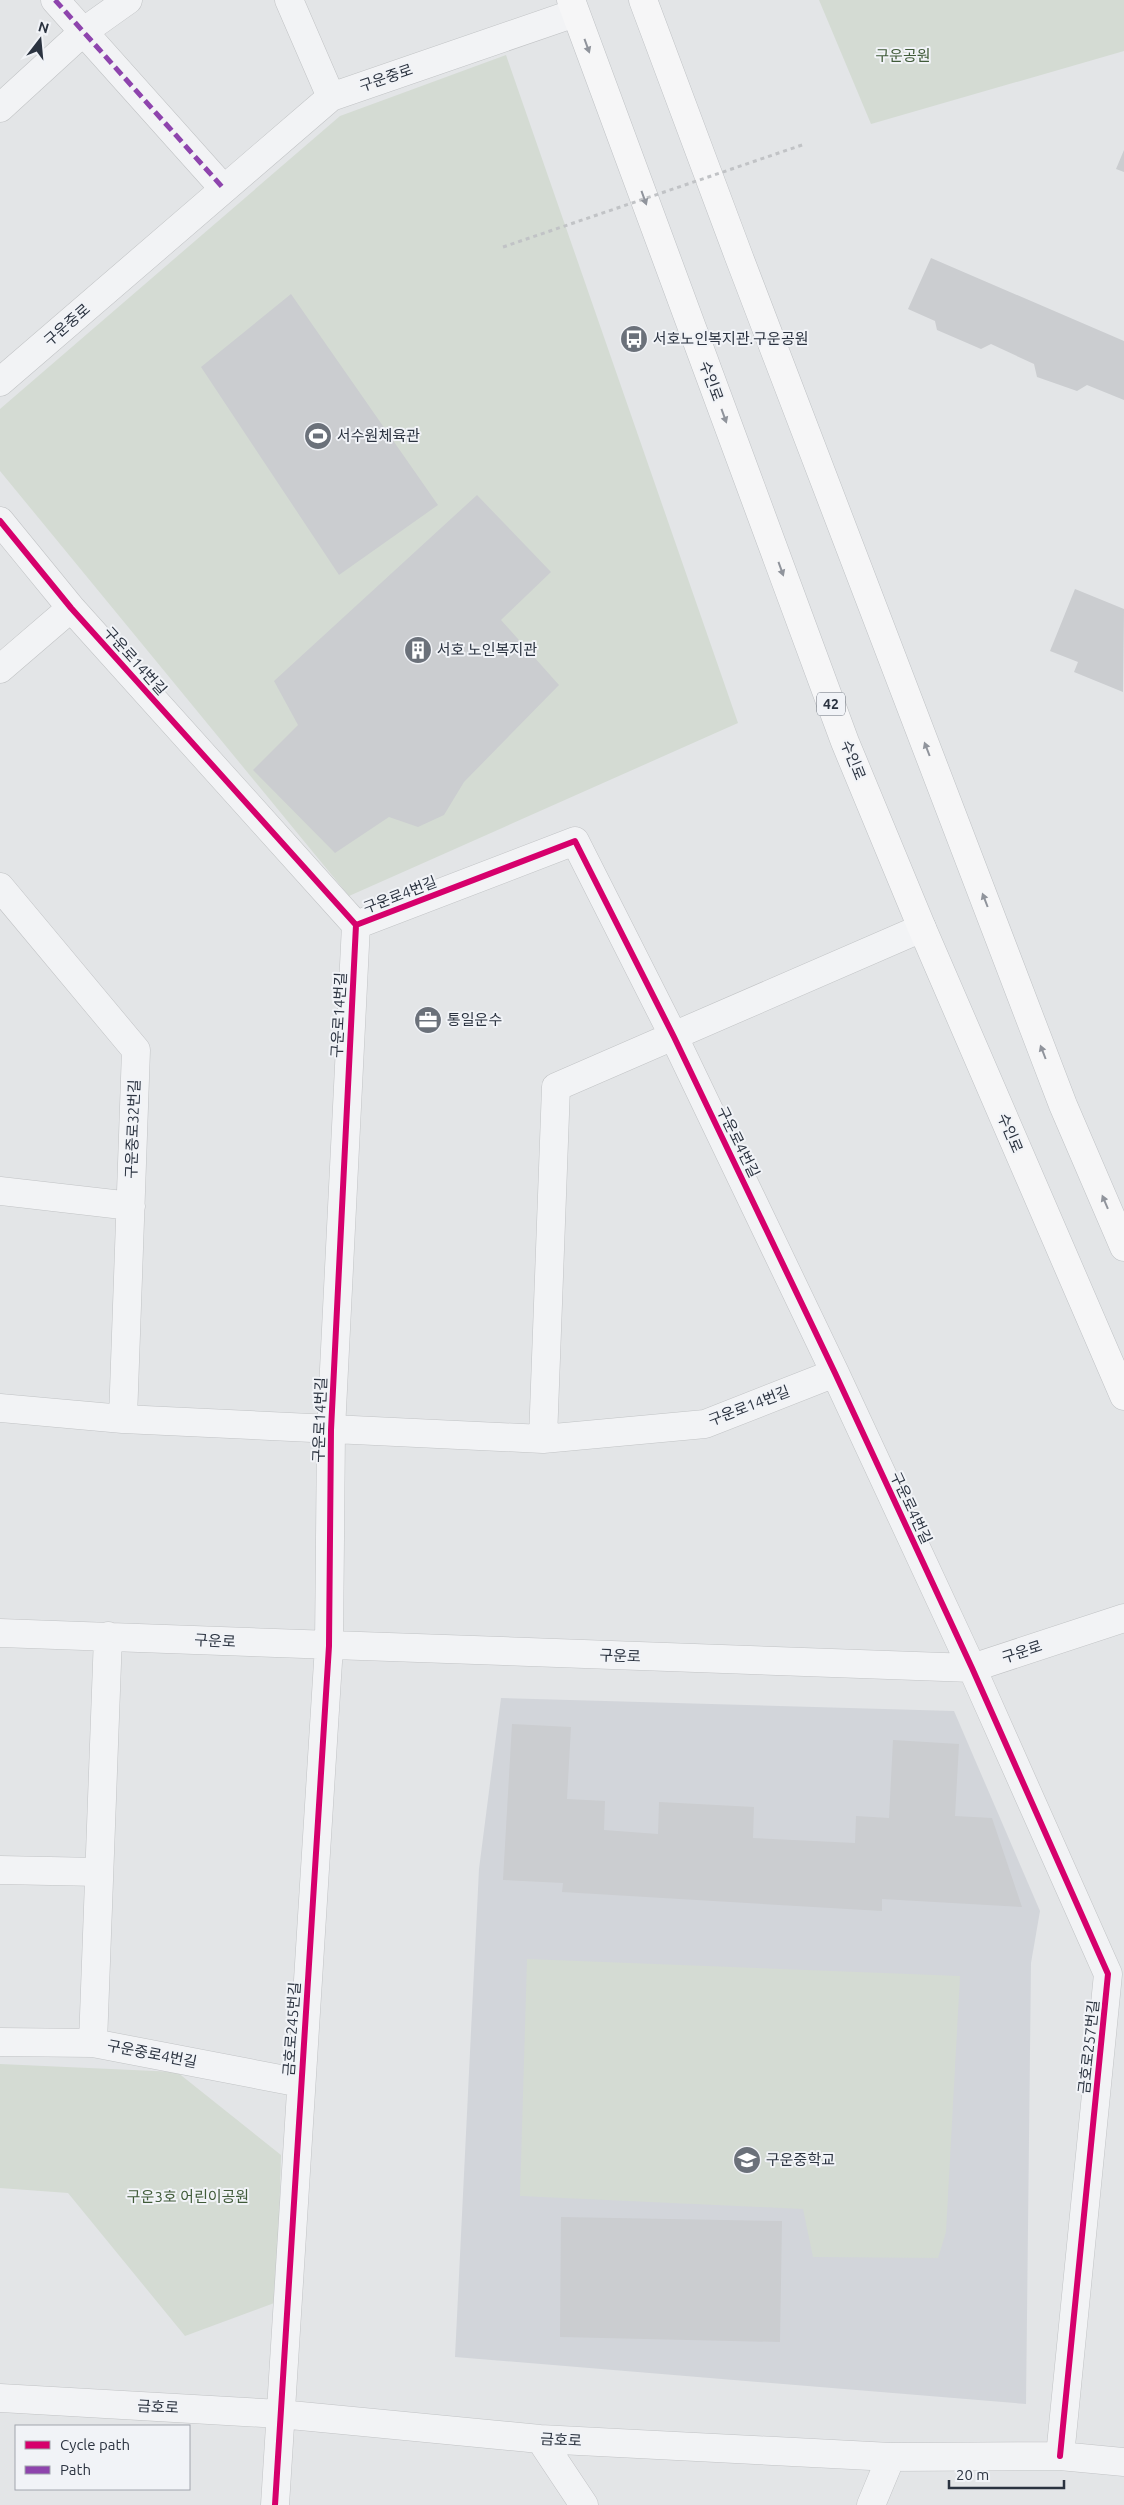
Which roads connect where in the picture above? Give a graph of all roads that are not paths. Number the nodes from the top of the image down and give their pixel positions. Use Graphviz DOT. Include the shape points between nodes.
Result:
graph roads {
  1 [pos="55,0"];
  2 [pos="128,0"];
  3 [pos="289,0"];
  4 [pos="643,0"];
  5 [pos="573,6"];
  6 [pos="83,32"];
  7 [pos="331,97"];
  8 [pos="0,108"];
  9 [pos="224,189"];
  10 [pos="0,382"];
  11 [pos="0,520"];
  12 [pos="71,608"];
  13 [pos="0,669"];
  14 [pos="0,887"];
  15 [pos="356,925"];
  16 [pos="922,928"];
  17 [pos="674,1037"];
  18 [pos="0,1191"];
  19 [pos="130,1206"];
  20 [pos="1124,1247"];
  21 [pos="835,1373"];
  22 [pos="1124,1396"];
  23 [pos="0,1408"];
  24 [pos="123,1419"];
  25 [pos="331,1430"];
  26 [pos="543,1439"];
  27 [pos="1124,1618"];
  28 [pos="0,1633"];
  29 [pos="108,1636"];
  30 [pos="329,1646"];
  31 [pos="972,1668"];
  32 [pos="0,1870"];
  33 [pos="99,1872"];
  34 [pos="0,2042"];
  35 [pos="93,2043"];
  36 [pos="302,2082"];
  37 [pos="0,2398"];
  38 [pos="280,2414"];
  39 [pos="540,2439"];
  40 [pos="1060,2456"];
  41 [pos="891,2457"];
  42 [pos="1124,2462"];
  43 [pos="275,2505"];
  44 [pos="584,2505"];
  45 [pos="871,2505"];
  1 -- 6 [label="street"];
  2 -- 6 [label="street"];
  3 -- 7 [label="street"];
  20 -- 4 [label="main road, one-way" via="1063,1105"];
  5 -- 7 [label="street, 구운중로"];
  5 -- 16 [label="main road, 수인로 / 42, one-way" via="845,742"];
  6 -- 8 [label="street"];
  6 -- 9 [label="street"];
  7 -- 9 [label="street, 구운중로"];
  9 -- 10 [label="street, 구운중로"];
  11 -- 12 [label="street, 구운로14번길"];
  12 -- 13 [label="street"];
  12 -- 15 [label="street, 구운로14번길"];
  14 -- 19 [label="street, 구운중로32번길" via="136,1050"];
  15 -- 17 [label="street, 구운로4번길" via="575,841"];
  15 -- 25 [label="street, 구운로14번길"];
  16 -- 17 [label="street"];
  16 -- 22 [label="main road, 수인로 / 42"];
  17 -- 21 [label="street, 구운로4번길"];
  17 -- 26 [label="street" via="556,1087"];
  18 -- 19 [label="street"];
  19 -- 24 [label="street, 구운중로32번길"];
  21 -- 26 [label="street, 구운로14번길" via="705,1424"];
  21 -- 31 [label="street, 구운로4번길"];
  23 -- 24 [label="street"];
  24 -- 25 [label="street"];
  25 -- 26 [label="street, 구운로14번길"];
  25 -- 30 [label="street, 구운로14번길"];
  27 -- 31 [label="street, 구운로"];
  28 -- 29 [label="street, 구운로"];
  29 -- 30 [label="street, 구운로"];
  29 -- 33 [label="street"];
  30 -- 31 [label="street, 구운로"];
  30 -- 36 [label="street, 금호로245번길"];
  31 -- 40 [label="street, 금호로257번길" via="1108,1974"];
  32 -- 33 [label="street"];
  33 -- 35 [label="street"];
  34 -- 35 [label="street, 구운중로4번길"];
  35 -- 36 [label="street, 구운중로4번길"];
  36 -- 38 [label="street, 금호로245번길"];
  37 -- 38 [label="street, 금호로"];
  38 -- 39 [label="street, 금호로"];
  38 -- 43 [label="street, 금호로245번길"];
  39 -- 41 [label="street, 금호로"];
  39 -- 44 [label="street"];
  40 -- 41 [label="street, 금호로"];
  40 -- 42 [label="street, 금호로"];
  41 -- 45 [label="street"];
}
